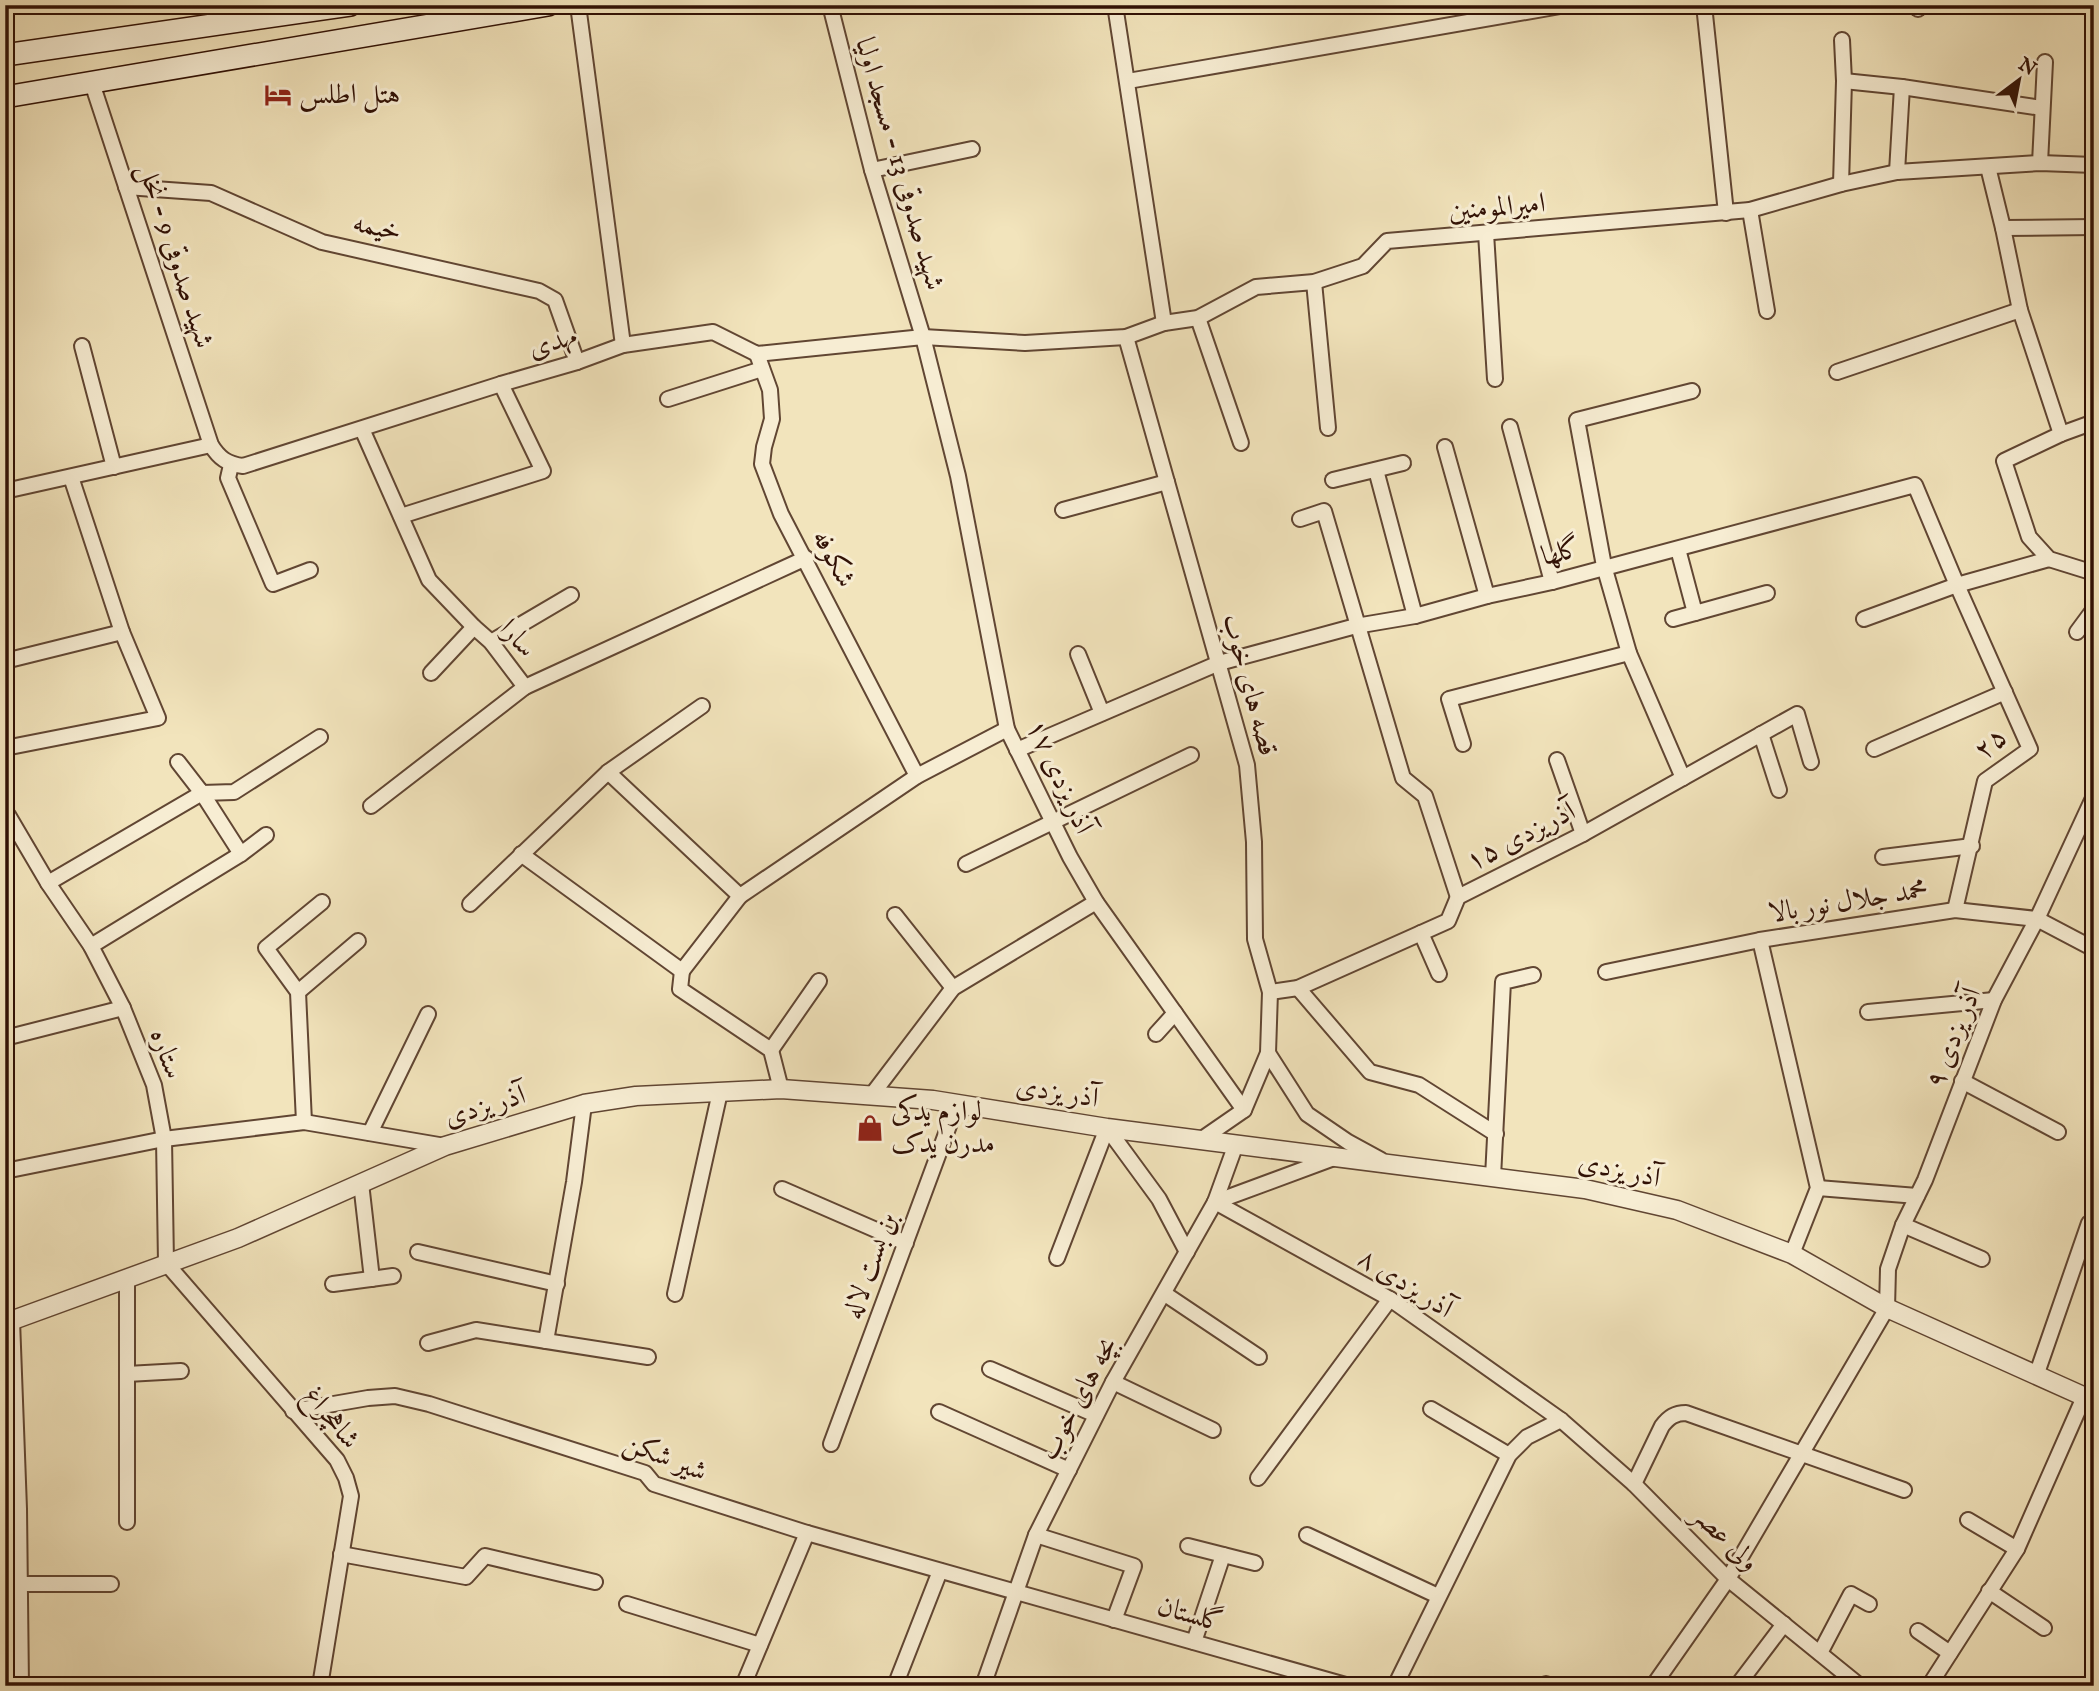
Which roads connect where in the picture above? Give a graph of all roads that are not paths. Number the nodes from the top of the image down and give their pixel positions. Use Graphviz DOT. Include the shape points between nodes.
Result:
graph roads {
  1 [pos="350,5"];
  2 [pos="548,5"];
  3 [pos="578,5"];
  4 [pos="830,5"];
  5 [pos="1115,5"];
  6 [pos="1566,5"];
  7 [pos="1704,5"];
  8 [pos="1842,40"];
  9 [pos="5,55"];
  10 [pos="2045,61"];
  11 [pos="1128,81"];
  12 [pos="1844,81"];
  13 [pos="92,83"];
  14 [pos="1902,87"];
  15 [pos="5,97"];
  16 [pos="2042,108"];
  17 [pos="972,149"];
  18 [pos="2040,163"];
  19 [pos="2094,165"];
  20 [pos="1988,167"];
  21 [pos="872,170"];
  22 [pos="1897,172"];
  23 [pos="1841,184"];
  24 [pos="127,187"];
  25 [pos="1750,210"];
  26 [pos="1726,213"];
  27 [pos="2094,227"];
  28 [pos="2003,228"];
  29 [pos="1486,233"];
  30 [pos="1314,282"];
  31 [pos="2020,310"];
  32 [pos="1767,311"];
  33 [pos="1198,318"];
  34 [pos="1164,323"];
  35 [pos="923,337"];
  36 [pos="1126,337"];
  37 [pos="623,345"];
  38 [pos="82,346"];
  39 [pos="757,354"];
  40 [pos="577,362"];
  41 [pos="762,369"];
  42 [pos="1837,372"];
  43 [pos="1495,379"];
  44 [pos="501,384"];
  45 [pos="1692,391"];
  46 [pos="668,399"];
  47 [pos="2094,422"];
  48 [pos="1510,427"];
  49 [pos="1328,428"];
  50 [pos="362,429"];
  51 [pos="2062,433"];
  52 [pos="1241,443"];
  53 [pos="211,445"];
  54 [pos="1445,447"];
  55 [pos="1403,463"];
  56 [pos="231,465"];
  57 [pos="114,467"];
  58 [pos="1376,470"];
  59 [pos="71,477"];
  60 [pos="1333,481"];
  61 [pos="1167,482"];
  62 [pos="1915,485"];
  63 [pos="5,491"];
  64 [pos="1063,510"];
  65 [pos="401,516"];
  66 [pos="1300,519"];
  67 [pos="1678,549"];
  68 [pos="806,558"];
  69 [pos="2049,559"];
  70 [pos="1604,566"];
  71 [pos="310,570"];
  72 [pos="2094,573"];
  73 [pos="1552,582"];
  74 [pos="1957,585"];
  75 [pos="1767,593"];
  76 [pos="571,596"];
  77 [pos="1487,596"];
  78 [pos="2094,609"];
  79 [pos="1695,613"];
  80 [pos="1415,616"];
  81 [pos="1674,619"];
  82 [pos="1864,619"];
  83 [pos="1356,626"];
  84 [pos="474,627"];
  85 [pos="122,632"];
  86 [pos="2077,632"];
  87 [pos="491,642"];
  88 [pos="1629,653"];
  89 [pos="1078,654"];
  90 [pos="5,661"];
  91 [pos="1219,663"];
  92 [pos="431,673"];
  93 [pos="525,687"];
  94 [pos="2005,692"];
  95 [pos="702,706"];
  96 [pos="1102,713"];
  97 [pos="1007,729"];
  98 [pos="1761,734"];
  99 [pos="320,737"];
  100 [pos="1463,744"];
  101 [pos="5,748"];
  102 [pos="1874,749"];
  103 [pos="1017,750"];
  104 [pos="1191,755"];
  105 [pos="1556,760"];
  106 [pos="178,762"];
  107 [pos="1811,762"];
  108 [pos="608,772"];
  109 [pos="917,776"];
  110 [pos="1683,778"];
  111 [pos="1779,790"];
  112 [pos="202,793"];
  113 [pos="2094,796"];
  114 [pos="370,806"];
  115 [pos="8,814"];
  116 [pos="1054,821"];
  117 [pos="1583,834"];
  118 [pos="266,835"];
  119 [pos="1972,846"];
  120 [pos="241,854"];
  121 [pos="521,854"];
  122 [pos="1883,857"];
  123 [pos="966,864"];
  124 [pos="48,883"];
  125 [pos="740,896"];
  126 [pos="1458,897"];
  127 [pos="322,902"];
  128 [pos="1096,902"];
  129 [pos="470,904"];
  130 [pos="1955,910"];
  131 [pos="895,915"];
  132 [pos="2037,919"];
  133 [pos="1421,933"];
  134 [pos="1760,940"];
  135 [pos="358,942"];
  136 [pos="91,946"];
  137 [pos="2094,949"];
  138 [pos="682,971"];
  139 [pos="1606,972"];
  140 [pos="1438,974"];
  141 [pos="1533,975"];
  142 [pos="819,981"];
  143 [pos="953,988"];
  144 [pos="1298,988"];
  145 [pos="298,992"];
  146 [pos="1270,992"];
  147 [pos="1994,1000"];
  148 [pos="123,1008"];
  149 [pos="1868,1012"];
  150 [pos="1175,1013"];
  151 [pos="428,1014"];
  152 [pos="1156,1034"];
  153 [pos="5,1038"];
  154 [pos="771,1050"];
  155 [pos="1268,1054"];
  156 [pos="1962,1082"];
  157 [pos="781,1089"];
  158 [pos="720,1092"];
  159 [pos="871,1096"];
  160 [pos="584,1104"];
  161 [pos="957,1104"];
  162 [pos="1244,1110"];
  163 [pos="304,1122"];
  164 [pos="1107,1128"];
  165 [pos="2058,1132"];
  166 [pos="370,1133"];
  167 [pos="1496,1134"];
  168 [pos="163,1139"];
  169 [pos="1202,1139"];
  170 [pos="1236,1144"];
  171 [pos="445,1146"];
  172 [pos="1334,1158"];
  173 [pos="1387,1163"];
  174 [pos="5,1171"];
  175 [pos="1493,1177"];
  176 [pos="361,1183"];
  177 [pos="1818,1188"];
  178 [pos="782,1189"];
  179 [pos="1917,1196"];
  180 [pos="1215,1202"];
  181 [pos="2089,1223"];
  182 [pos="1903,1225"];
  183 [pos="905,1243"];
  184 [pos="418,1252"];
  185 [pos="1187,1252"];
  186 [pos="1792,1254"];
  187 [pos="1057,1258"];
  188 [pos="1982,1259"];
  189 [pos="166,1263"];
  190 [pos="393,1276"];
  191 [pos="127,1279"];
  192 [pos="372,1279"];
  193 [pos="333,1284"];
  194 [pos="557,1284"];
  195 [pos="675,1294"];
  196 [pos="1164,1294"];
  197 [pos="1390,1298"];
  198 [pos="1887,1308"];
  199 [pos="9,1322"];
  200 [pos="546,1341"];
  201 [pos="428,1343"];
  202 [pos="648,1357"];
  203 [pos="1259,1357"];
  204 [pos="990,1369"];
  205 [pos="181,1371"];
  206 [pos="127,1374"];
  207 [pos="2036,1376"];
  208 [pos="1113,1382"];
  209 [pos="2089,1399"];
  210 [pos="1431,1409"];
  211 [pos="293,1411"];
  212 [pos="939,1412"];
  213 [pos="1096,1415"];
  214 [pos="1561,1420"];
  215 [pos="1213,1430"];
  216 [pos="831,1444"];
  217 [pos="1802,1453"];
  218 [pos="1509,1455"];
  219 [pos="1069,1470"];
  220 [pos="1258,1478"];
  221 [pos="1633,1484"];
  222 [pos="1904,1490"];
  223 [pos="12,1510"];
  224 [pos="1968,1520"];
  225 [pos="127,1522"];
  226 [pos="807,1533"];
  227 [pos="1036,1535"];
  228 [pos="1307,1535"];
  229 [pos="1188,1546"];
  230 [pos="2017,1549"];
  231 [pos="341,1554"];
  232 [pos="1223,1555"];
  233 [pos="1255,1563"];
  234 [pos="940,1571"];
  235 [pos="1728,1579"];
  236 [pos="595,1582"];
  237 [pos="20,1584"];
  238 [pos="111,1584"];
  239 [pos="1989,1591"];
  240 [pos="1017,1592"];
  241 [pos="1438,1596"];
  242 [pos="627,1604"];
  243 [pos="1869,1604"];
  244 [pos="1114,1620"];
  245 [pos="1784,1624"];
  246 [pos="2044,1628"];
  247 [pos="1918,1631"];
  248 [pos="1194,1642"];
  249 [pos="760,1645"];
  250 [pos="1820,1653"];
  251 [pos="1950,1653"];
  252 [pos="21,1686"];
  253 [pos="320,1686"];
  254 [pos="743,1686"];
  255 [pos="895,1686"];
  256 [pos="984,1686"];
  257 [pos="1349,1686"];
  258 [pos="1395,1686"];
  259 [pos="1653,1686"];
  260 [pos="1737,1686"];
  261 [pos="1860,1686"];
  262 [pos="1929,1686"];
  1 -- 9 [label="main road"];
  2 -- 13 [label="main road"];
  3 -- 37 [label="street"];
  4 -- 21 [label="street, شهید صدوقی 13 - مسجد اولیا"];
  5 -- 11 [label="street"];
  6 -- 11 [label="street"];
  7 -- 26 [label="street"];
  8 -- 12 [label="street"];
  10 -- 16 [label="street"];
  11 -- 34 [label="street"];
  12 -- 14 [label="street"];
  12 -- 23 [label="street"];
  13 -- 15 [label="main road"];
  13 -- 24 [label="street, شهید صدوقی 9 - نخل"];
  14 -- 16 [label="street"];
  14 -- 22 [label="street"];
  16 -- 18 [label="street"];
  17 -- 21 [label="street"];
  18 -- 19 [label="street, امیرالمومنین"];
  18 -- 20 [label="street, امیرالمومنین"];
  20 -- 22 [label="street, امیرالمومنین"];
  20 -- 28 [label="street"];
  21 -- 35 [label="street, شهید صدوقی 13 - مسجد اولیا"];
  22 -- 23 [label="street, امیرالمومنین"];
  23 -- 25 [label="street, امیرالمومنین"];
  24 -- 40 [label="street, خیمه" via="211,193 322,242 539,291 555,300"];
  24 -- 53 [label="street, شهید صدوقی 9 - نخل"];
  25 -- 26 [label="street, امیرالمومنین"];
  25 -- 32 [label="street"];
  26 -- 29 [label="street, امیرالمومنین"];
  27 -- 28 [label="street"];
  28 -- 31 [label="street"];
  29 -- 30 [label="street, امیرالمومنین" via="1387,241 1363,267"];
  29 -- 43 [label="street"];
  30 -- 33 [label="street, امیرالمومنین" via="1256,287"];
  30 -- 49 [label="street"];
  31 -- 42 [label="street"];
  31 -- 51 [label="street"];
  33 -- 34 [label="street, امیرالمومنین"];
  33 -- 52 [label="street"];
  34 -- 36 [label="street, امیرالمومنین"];
  35 -- 36 [label="street, امیرالمومنین" via="1025,343"];
  35 -- 39 [label="street"];
  35 -- 97 [label="street, آذر یزدی ۱۷" via="958,476"];
  36 -- 61 [label="street, قصه های خوب"];
  37 -- 39 [label="street, مهدی" via="713,332"];
  37 -- 40 [label="street, مهدی"];
  38 -- 57 [label="street"];
  39 -- 41 [label="street, شکوفه"];
  40 -- 44 [label="street, مهدی"];
  41 -- 46 [label="street"];
  41 -- 68 [label="street, شکوفه" via="772,419 762,464 781,513"];
  44 -- 50 [label="street, مهدی"];
  44 -- 65 [label="street" via="543,471"];
  45 -- 70 [label="street" via="1577,420"];
  47 -- 51 [label="street"];
  48 -- 73 [label="street"];
  50 -- 56 [label="street, مهدی" via="243,466"];
  50 -- 65 [label="street, سارا"];
  51 -- 69 [label="street" via="2004,461 2029,537"];
  53 -- 56 [label="street" via="218,457"];
  53 -- 57 [label="street"];
  54 -- 77 [label="street"];
  55 -- 58 [label="street"];
  56 -- 71 [label="street" via="229,478 273,584"];
  57 -- 59 [label="street"];
  58 -- 60 [label="street"];
  58 -- 80 [label="street"];
  59 -- 63 [label="street"];
  59 -- 85 [label="street"];
  61 -- 64 [label="street"];
  61 -- 91 [label="street, قصه های خوب"];
  62 -- 67 [label="street, گلها"];
  62 -- 74 [label="street, ۲۵"];
  65 -- 84 [label="street, سارا" via="429,580"];
  66 -- 83 [label="street" via="1324,511"];
  67 -- 70 [label="street, گلها"];
  67 -- 79 [label="street"];
  68 -- 93 [label="street, سارا"];
  68 -- 109 [label="street, شکوفه"];
  69 -- 72 [label="street"];
  69 -- 74 [label="street"];
  70 -- 73 [label="street, گلها"];
  70 -- 88 [label="street"];
  73 -- 77 [label="street, گلها"];
  74 -- 82 [label="street"];
  74 -- 94 [label="street, ۲۵"];
  75 -- 79 [label="street"];
  76 -- 87 [label="street"];
  77 -- 80 [label="street, گلها"];
  78 -- 86 [label="street"];
  79 -- 81 [label="street"];
  80 -- 83 [label="street, گلها"];
  83 -- 91 [label="street, گلها"];
  83 -- 126 [label="street" via="1403,778 1425,796"];
  84 -- 87 [label="street, سارا"];
  84 -- 92 [label="street"];
  85 -- 90 [label="street"];
  85 -- 101 [label="street" via="158,718"];
  87 -- 93 [label="street, سارا"];
  88 -- 100 [label="street" via="1449,699"];
  88 -- 110 [label="street"];
  89 -- 96 [label="street"];
  91 -- 96 [label="street, گلها"];
  91 -- 146 [label="street, قصه های خوب" via="1247,765 1255,939"];
  93 -- 114 [label="street"];
  94 -- 102 [label="street"];
  94 -- 119 [label="street, ۲۵" via="2030,749 1985,781"];
  95 -- 108 [label="street"];
  96 -- 103 [label="street, گلها"];
  97 -- 103 [label="street, آذر یزدی ۱۷"];
  97 -- 109 [label="street"];
  98 -- 107 [label="street, ۱۵ آذریزدی" via="1797,714"];
  98 -- 110 [label="street, ۱۵ آذریزدی"];
  98 -- 111 [label="street"];
  99 -- 112 [label="street" via="234,792"];
  103 -- 116 [label="street, آذر یزدی ۱۷"];
  104 -- 116 [label="street"];
  105 -- 117 [label="street"];
  106 -- 112 [label="street"];
  108 -- 121 [label="street"];
  108 -- 125 [label="street"];
  109 -- 125 [label="street"];
  110 -- 117 [label="street, ۱۵ آذریزدی"];
  112 -- 120 [label="street"];
  112 -- 124 [label="street"];
  113 -- 132 [label="street, آذر یزدی ۹"];
  115 -- 124 [label="street, ستاره"];
  116 -- 123 [label="street"];
  116 -- 128 [label="street, آذر یزدی ۱۷"];
  117 -- 126 [label="street, ۱۵ آذریزدی"];
  118 -- 120 [label="street"];
  119 -- 122 [label="street"];
  119 -- 130 [label="street, ۲۵"];
  120 -- 136 [label="street"];
  121 -- 129 [label="street"];
  121 -- 138 [label="street"];
  124 -- 136 [label="street, ستاره"];
  125 -- 138 [label="street"];
  126 -- 133 [label="street, ۱۵ آذریزدی" via="1448,920"];
  127 -- 145 [label="street" via="266,948"];
  128 -- 143 [label="street"];
  128 -- 150 [label="street, آذر یزدی ۱۷"];
  130 -- 132 [label="street, محمد جلال نور بالا"];
  130 -- 134 [label="street, محمد جلال نور بالا"];
  131 -- 143 [label="street"];
  132 -- 137 [label="street, محمد جلال نور بالا"];
  132 -- 147 [label="street, آذر یزدی ۹"];
  133 -- 140 [label="street"];
  133 -- 144 [label="street, ۱۵ آذریزدی"];
  134 -- 139 [label="street, محمد جلال نور بالا"];
  134 -- 177 [label="street"];
  135 -- 145 [label="street"];
  136 -- 148 [label="street, ستاره"];
  138 -- 154 [label="street" via="680,989"];
  141 -- 167 [label="street" via="1503,982"];
  142 -- 154 [label="street"];
  143 -- 159 [label="street"];
  144 -- 146 [label="street, ۱۵ آذریزدی"];
  144 -- 167 [label="street" via="1370,1072 1419,1085"];
  145 -- 163 [label="street"];
  146 -- 155 [label="street, قصه های خوب"];
  147 -- 149 [label="street"];
  147 -- 156 [label="street, آذر یزدی ۹"];
  148 -- 153 [label="street"];
  148 -- 168 [label="street, ستاره" via="154,1085"];
  150 -- 152 [label="street"];
  150 -- 162 [label="street, آذر یزدی ۱۷"];
  151 -- 166 [label="street"];
  154 -- 157 [label="street"];
  155 -- 162 [label="street, قصه های خوب"];
  155 -- 173 [label="street" via="1307,1114"];
  156 -- 165 [label="street"];
  156 -- 179 [label="street, آذر یزدی ۹"];
  157 -- 158 [label="street, آذر یزدی"];
  157 -- 159 [label="street, آذر یزدی"];
  158 -- 160 [label="street, آذر یزدی"];
  158 -- 195 [label="street"];
  159 -- 161 [label="street, آذر یزدی"];
  160 -- 171 [label="street, آذر یزدی"];
  160 -- 194 [label="street"];
  161 -- 164 [label="street, آذر یزدی"];
  161 -- 183 [label="street, بن بست لاله"];
  162 -- 169 [label="street"];
  163 -- 166 [label="street"];
  163 -- 168 [label="street"];
  164 -- 169 [label="street, آذر یزدی"];
  164 -- 185 [label="street" via="1159,1199"];
  164 -- 187 [label="street"];
  166 -- 171 [label="street"];
  167 -- 175 [label="street"];
  168 -- 174 [label="street"];
  168 -- 189 [label="street, ستاره"];
  169 -- 170 [label="street, آذر یزدی"];
  170 -- 172 [label="street, آذر یزدی"];
  170 -- 180 [label="street, بچه های خوب"];
  171 -- 176 [label="street, آذر یزدی"];
  172 -- 173 [label="street, آذر یزدی"];
  172 -- 180 [label="street"];
  173 -- 175 [label="street, آذر یزدی"];
  175 -- 186 [label="street, آذر یزدی" via="1585,1189 1677,1210"];
  176 -- 189 [label="street, آذر یزدی" via="238,1238"];
  176 -- 192 [label="street"];
  177 -- 179 [label="street"];
  177 -- 186 [label="street"];
  178 -- 183 [label="street"];
  179 -- 182 [label="street, آذر یزدی ۹"];
  180 -- 185 [label="street, بچه های خوب"];
  180 -- 197 [label="street, ۸ آذر یزدی"];
  181 -- 207 [label="street"];
  182 -- 188 [label="street"];
  182 -- 198 [label="street, آذر یزدی ۹" via="1888,1269"];
  183 -- 216 [label="street, بن بست لاله"];
  184 -- 194 [label="street"];
  185 -- 196 [label="street, بچه های خوب"];
  186 -- 198 [label="street, آذر یزدی"];
  189 -- 191 [label="street, آذر یزدی"];
  189 -- 211 [label="street, شاهچراغ"];
  190 -- 192 [label="street"];
  191 -- 199 [label="street, آذر یزدی"];
  191 -- 206 [label="street"];
  192 -- 193 [label="street"];
  194 -- 200 [label="street"];
  196 -- 203 [label="street"];
  196 -- 208 [label="street, بچه های خوب"];
  197 -- 214 [label="street, ۸ آذر یزدی"];
  197 -- 220 [label="street"];
  198 -- 207 [label="street, آذر یزدی"];
  198 -- 217 [label="street"];
  199 -- 223 [label="street"];
  200 -- 201 [label="street" via="476,1330"];
  200 -- 202 [label="street"];
  204 -- 213 [label="street"];
  205 -- 206 [label="street"];
  206 -- 225 [label="street"];
  207 -- 209 [label="street, آذر یزدی"];
  208 -- 213 [label="street, بچه های خوب"];
  208 -- 215 [label="street"];
  209 -- 230 [label="street"];
  210 -- 218 [label="street"];
  211 -- 226 [label="street, شیر شکن" via="368,1398 410,1399 645,1473 654,1484"];
  211 -- 231 [label="street, شاهچراغ" via="337,1460 346,1478 351,1496"];
  212 -- 219 [label="street"];
  213 -- 219 [label="street, بچه های خوب"];
  214 -- 218 [label="street" via="1527,1437"];
  214 -- 221 [label="street, ولی عصر"];
  217 -- 221 [label="street" via="1678,1413 1662,1426"];
  217 -- 222 [label="street"];
  217 -- 235 [label="street"];
  218 -- 241 [label="street"];
  219 -- 227 [label="street, بچه های خوب"];
  221 -- 235 [label="street, ولی عصر"];
  223 -- 237 [label="street"];
  224 -- 230 [label="street"];
  226 -- 234 [label="street, شیر شکن"];
  226 -- 249 [label="street"];
  227 -- 240 [label="street, بچه های خوب"];
  227 -- 244 [label="street" via="1134,1566"];
  228 -- 241 [label="street"];
  229 -- 232 [label="street"];
  230 -- 239 [label="street"];
  231 -- 236 [label="street" via="466,1577 485,1556"];
  231 -- 253 [label="street, شاهچراغ"];
  232 -- 233 [label="street"];
  232 -- 248 [label="street"];
  234 -- 240 [label="street, شیر شکن"];
  234 -- 255 [label="street"];
  235 -- 245 [label="street, ولی عصر"];
  235 -- 259 [label="street"];
  237 -- 238 [label="street"];
  237 -- 252 [label="street"];
  239 -- 246 [label="street"];
  239 -- 251 [label="street"];
  240 -- 244 [label="street, گلستان"];
  240 -- 256 [label="street, بچه های خوب"];
  241 -- 258 [label="street"];
  242 -- 249 [label="street"];
  243 -- 250 [label="street" via="1851,1594"];
  244 -- 248 [label="street, گلستان"];
  245 -- 250 [label="street, ولی عصر"];
  245 -- 260 [label="street"];
  247 -- 251 [label="street"];
  248 -- 257 [label="street, گلستان"];
  249 -- 254 [label="street"];
  250 -- 261 [label="street, ولی عصر"];
  251 -- 262 [label="street"];
}
